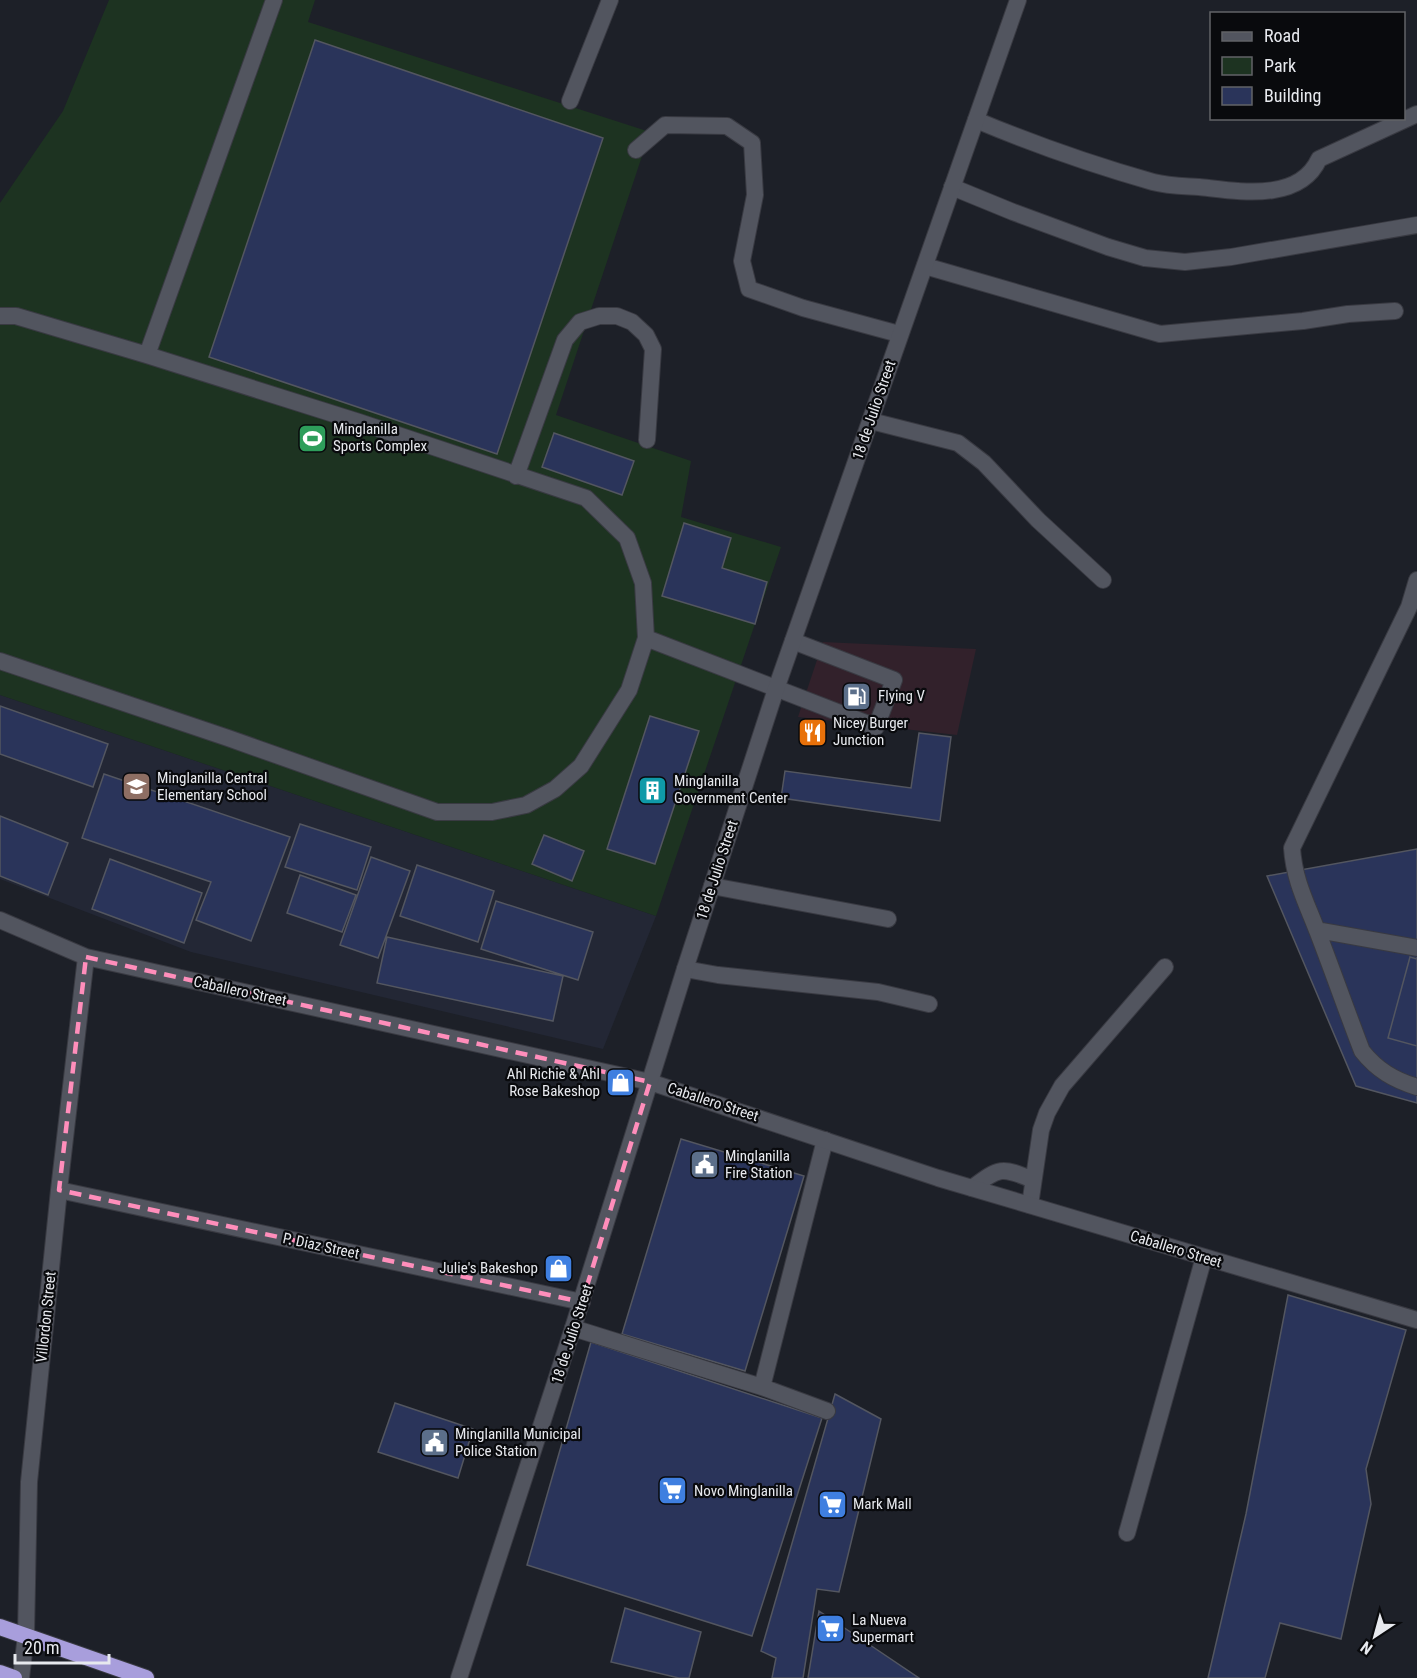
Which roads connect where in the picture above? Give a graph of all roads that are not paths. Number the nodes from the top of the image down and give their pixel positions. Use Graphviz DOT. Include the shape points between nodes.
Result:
graph roads {
  1 [pos="274,0"];
  2 [pos="610,0"];
  3 [pos="1018,0"];
  4 [pos="570,101"];
  5 [pos="976,120"];
  6 [pos="1404,120"];
  7 [pos="636,150"];
  8 [pos="952,187"];
  9 [pos="1417,225"];
  10 [pos="925,266"];
  11 [pos="1395,311"];
  12 [pos="0,316"];
  13 [pos="899,334"];
  14 [pos="147,355"];
  15 [pos="871,421"];
  16 [pos="647,440"];
  17 [pos="516,476"];
  18 [pos="1103,580"];
  19 [pos="1417,580"];
  20 [pos="646,638"];
  21 [pos="793,641"];
  22 [pos="0,661"];
  23 [pos="776,689"];
  24 [pos="712,886"];
  25 [pos="888,919"];
  26 [pos="0,920"];
  27 [pos="1317,930"];
  28 [pos="1417,948"];
  29 [pos="86,957"];
  30 [pos="1165,967"];
  31 [pos="685,969"];
  32 [pos="929,1004"];
  33 [pos="650,1082"];
  34 [pos="1417,1087"];
  35 [pos="825,1140"];
  36 [pos="1033,1180"];
  37 [pos="972,1188"];
  38 [pos="59,1190"];
  39 [pos="1030,1205"];
  40 [pos="1204,1257"];
  41 [pos="582,1302"];
  42 [pos="1417,1320"];
  43 [pos="573,1328"];
  44 [pos="762,1387"];
  45 [pos="827,1411"];
  46 [pos="1127,1533"];
  47 [pos="0,1627"];
  48 [pos="26,1635"];
  49 [pos="0,1673"];
  50 [pos="14,1678"];
  51 [pos="21,1678"];
  52 [pos="146,1678"];
  53 [pos="459,1678"];
  1 -- 14 [label="street"];
  2 -- 4 [label="street"];
  3 -- 5 [label="street, 18 de Julio Street"];
  5 -- 6 [label="street" via="1155,183 1249,193 1271,192 1298,181 1312,171 1319,159"];
  5 -- 8 [label="street, 18 de Julio Street"];
  7 -- 13 [label="street" via="665,125 727,126 752,143 755,195 741,261 749,289"];
  8 -- 9 [label="street" via="1108,247 1145,258 1185,262"];
  8 -- 10 [label="street, 18 de Julio Street"];
  10 -- 11 [label="street" via="1160,334"];
  10 -- 13 [label="street, 18 de Julio Street"];
  12 -- 14 [label="street" via="16,316"];
  13 -- 15 [label="street, 18 de Julio Street"];
  14 -- 17 [label="street"];
  15 -- 18 [label="street" via="958,444 984,463"];
  15 -- 21 [label="street, 18 de Julio Street"];
  16 -- 17 [label="street" via="653,349 646,335 632,322 617,316 599,316 580,322 566,340"];
  17 -- 20 [label="street" via="586,498 627,538 643,583"];
  19 -- 27 [label="street" via="1409,607 1292,849 1300,893"];
  20 -- 22 [label="street" via="629,690 581,766 555,789 526,805 492,812 437,812"];
  20 -- 23 [label="street"];
  21 -- 23 [label="street, 18 de Julio Street"];
  21 -- 23 [label="street" via="894,680 876,727"];
  23 -- 24 [label="street, 18 de Julio Street"];
  24 -- 25 [label="street"];
  24 -- 31 [label="street, 18 de Julio Street"];
  26 -- 29 [label="street, Caballero Street"];
  27 -- 28 [label="street"];
  27 -- 34 [label="street" via="1362,1051 1386,1074"];
  29 -- 33 [label="street, Caballero Street"];
  29 -- 38 [label="street, Villordon Street"];
  30 -- 36 [label="street" via="1062,1086 1041,1130"];
  31 -- 32 [label="street" via="878,992"];
  31 -- 33 [label="street, 18 de Julio Street"];
  33 -- 35 [label="street, Caballero Street"];
  33 -- 41 [label="street, 18 de Julio Street"];
  35 -- 37 [label="street, Caballero Street"];
  35 -- 44 [label="street"];
  36 -- 37 [label="street" via="1011,1171 998,1171"];
  36 -- 39 [label="street"];
  37 -- 39 [label="street, Caballero Street"];
  38 -- 41 [label="street, P. Diaz Street"];
  38 -- 48 [label="street, Villordon Street" via="29,1482"];
  39 -- 40 [label="street, Caballero Street"];
  40 -- 42 [label="street, Caballero Street"];
  40 -- 46 [label="street"];
  41 -- 43 [label="street, 18 de Julio Street"];
  43 -- 44 [label="street"];
  43 -- 53 [label="street, 18 de Julio Street"];
  44 -- 45 [label="street"];
  47 -- 48 [label="highway"];
  48 -- 51 [label="street, Villordon Street"];
  48 -- 52 [label="highway"];
  49 -- 50 [label="highway"];
}
